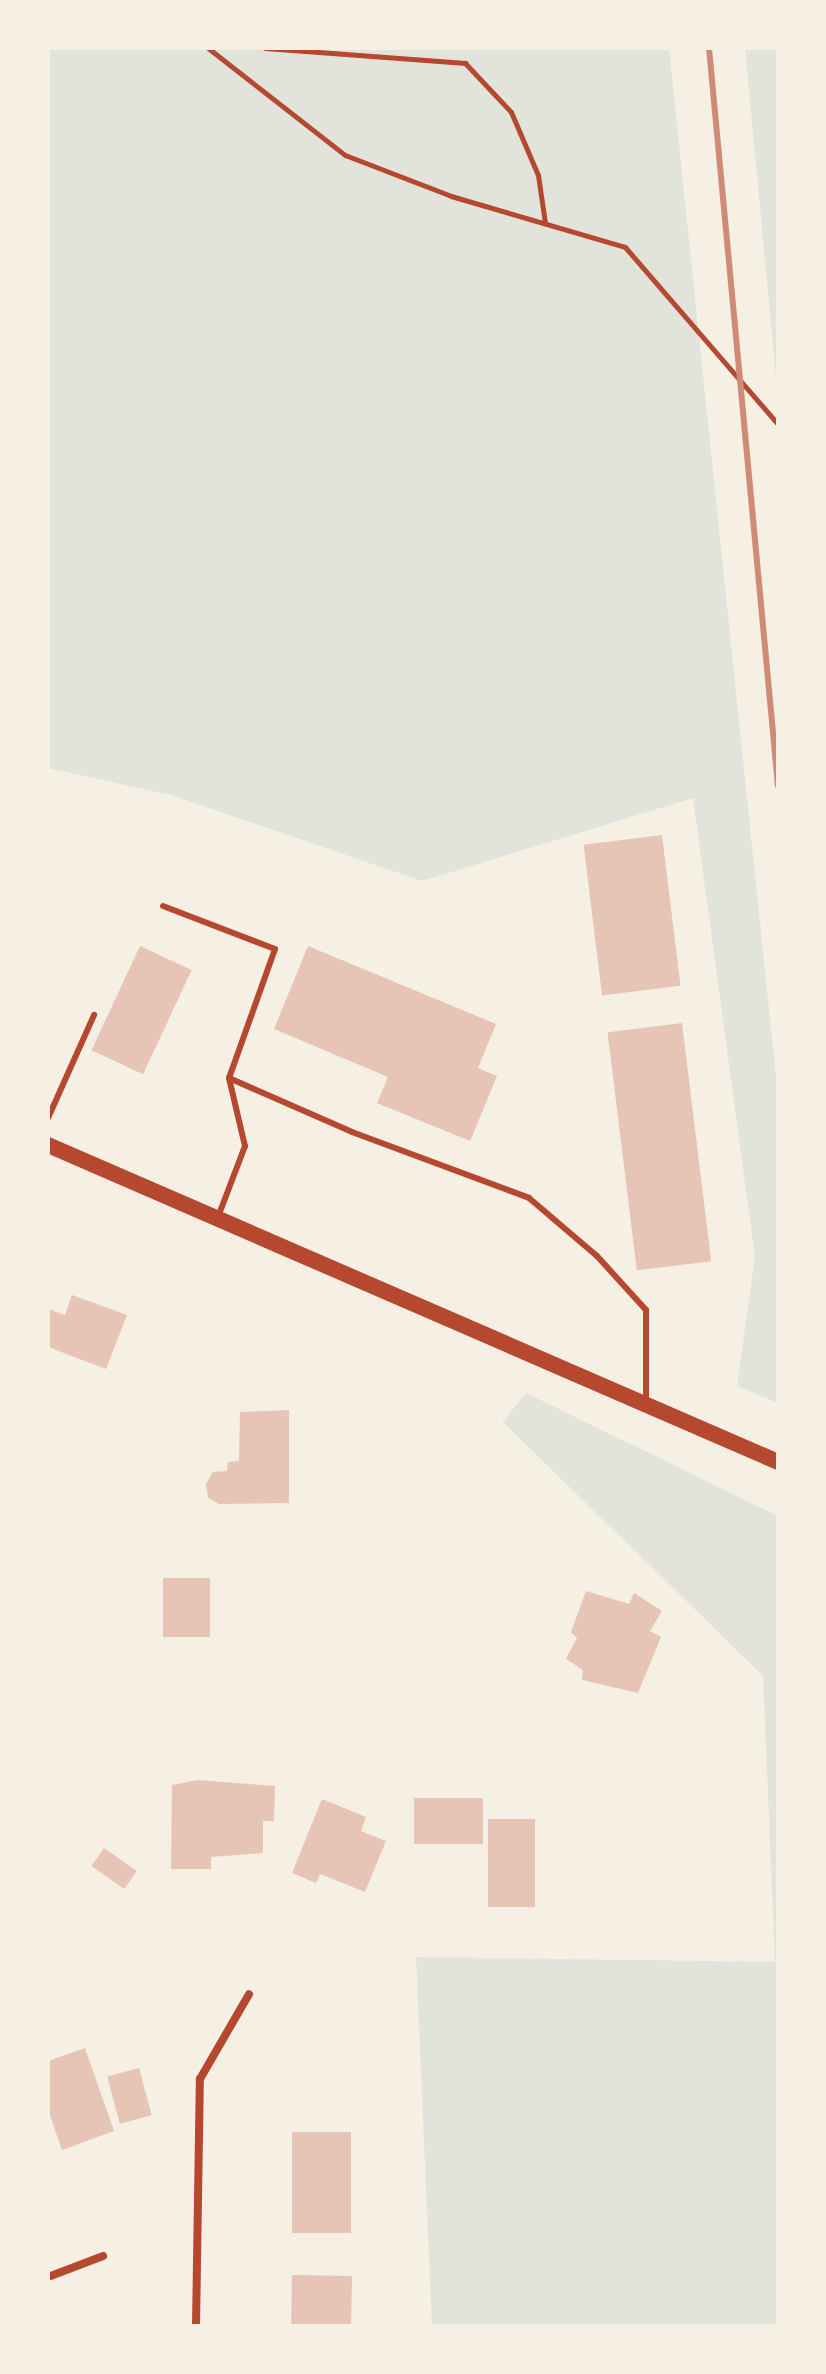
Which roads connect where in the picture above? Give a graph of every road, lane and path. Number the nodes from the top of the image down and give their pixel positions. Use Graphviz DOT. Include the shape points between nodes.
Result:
graph roads {
  1 [pos="222,48"];
  2 [pos="265,48"];
  3 [pos="211,49"];
  4 [pos="545,223"];
  5 [pos="778,424"];
  6 [pos="163,906"];
  7 [pos="94,1015"];
  8 [pos="229,1078"];
  9 [pos="48,1118"];
  10 [pos="48,1145"];
  11 [pos="218,1217"];
  12 [pos="646,1404"];
  13 [pos="778,1462"];
  14 [pos="249,1994"];
  15 [pos="103,2256"];
  16 [pos="48,2277"];
  17 [pos="196,2326"];
  1 -- 3 [label="path"];
  2 -- 4 [label="path" via="465,63 511,112 538,175"];
  3 -- 4 [label="path" via="345,155 451,196"];
  4 -- 5 [label="path" via="625,247"];
  6 -- 8 [label="lane" via="275,949"];
  7 -- 9 [label="lane"];
  8 -- 11 [label="lane" via="245,1146"];
  8 -- 12 [label="lane" via="352,1132 529,1198 597,1256 646,1310"];
  10 -- 11 [label="main road"];
  11 -- 12 [label="main road"];
  12 -- 13 [label="main road"];
  14 -- 17 [label="street" via="200,2079"];
  15 -- 16 [label="street"];
}
